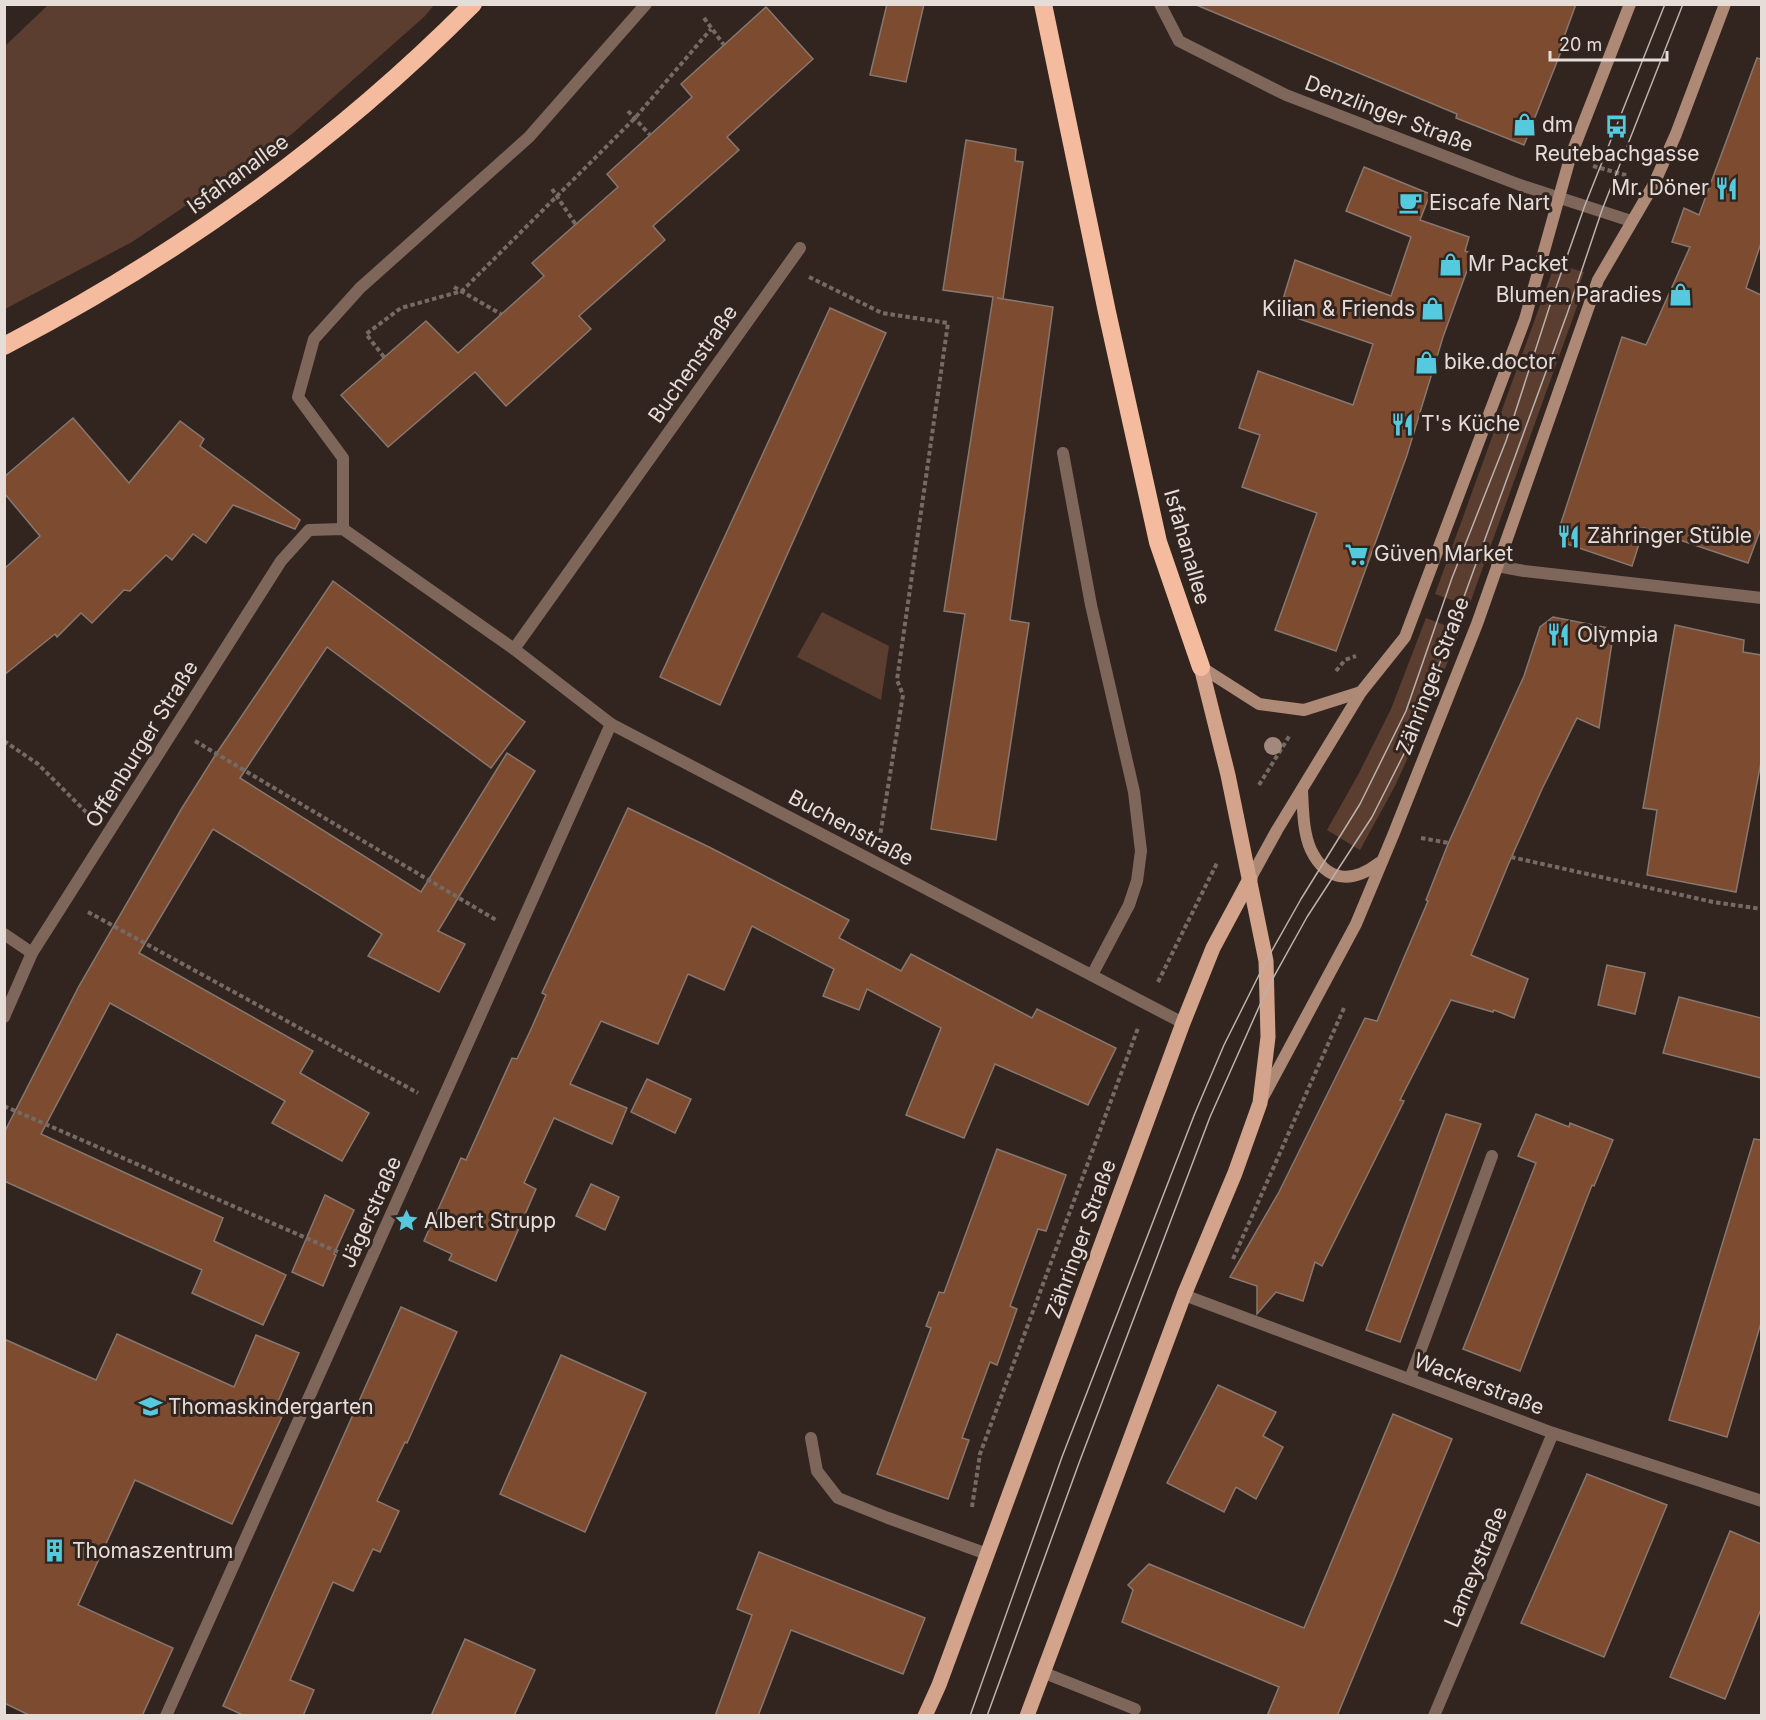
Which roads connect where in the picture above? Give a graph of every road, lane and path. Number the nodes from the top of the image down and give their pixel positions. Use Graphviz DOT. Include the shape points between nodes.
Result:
graph roads {
  1 [pos="473,4"];
  2 [pos="646,4"];
  3 [pos="1043,4"];
  4 [pos="1160,4"];
  5 [pos="1630,4"];
  6 [pos="1725,4"];
  7 [pos="704,18"];
  8 [pos="711,29"];
  9 [pos="724,45"];
  10 [pos="628,111"];
  11 [pos="635,118"];
  12 [pos="650,135"];
  13 [pos="1570,158"];
  14 [pos="1654,184"];
  15 [pos="552,189"];
  16 [pos="557,195"];
  17 [pos="1560,197"];
  18 [pos="1631,221"];
  19 [pos="576,225"];
  20 [pos="800,248"];
  21 [pos="787,266"];
  22 [pos="454,287"];
  23 [pos="462,291"];
  24 [pos="501,314"];
  25 [pos="4,346"];
  26 [pos="384,357"];
  27 [pos="1063,453"];
  28 [pos="343,529"];
  29 [pos="1497,566"];
  30 [pos="1761,598"];
  31 [pos="514,649"];
  32 [pos="1201,667"];
  33 [pos="1360,692"];
  34 [pos="611,724"];
  35 [pos="174,729"];
  36 [pos="4,741"];
  37 [pos="1302,790"];
  38 [pos="1237,822"];
  39 [pos="107,834"];
  40 [pos="1511,858"];
  41 [pos="1380,862"];
  42 [pos="876,864"];
  43 [pos="1250,879"];
  44 [pos="66,900"];
  45 [pos="1761,909"];
  46 [pos="517,932"];
  47 [pos="4,934"];
  48 [pos="32,953"];
  49 [pos="1092,975"];
  50 [pos="1147,1004"];
  51 [pos="4,1017"];
  52 [pos="1183,1023"];
  53 [pos="1260,1103"];
  54 [pos="440,1104"];
  55 [pos="4,1106"];
  56 [pos="1492,1156"];
  57 [pos="368,1265"];
  58 [pos="1184,1295"];
  59 [pos="1410,1379"];
  60 [pos="1553,1433"];
  61 [pos="811,1438"];
  62 [pos="1761,1502"];
  63 [pos="966,1546"];
  64 [pos="987,1554"];
  65 [pos="1042,1672"];
  66 [pos="1135,1709"];
  67 [pos="166,1716"];
  68 [pos="926,1716"];
  69 [pos="1027,1716"];
  70 [pos="1434,1716"];
  1 -- 25 [label="highway, Isfahanallee" via="372,99 236,205 93,298"];
  2 -- 28 [label="street" via="529,137 360,288 314,339 298,397 343,459"];
  3 -- 32 [label="highway, Isfahanallee" via="1158,542"];
  4 -- 17 [label="street, Denzlinger Straße" via="1179,41 1286,95"];
  5 -- 13 [label="street, Zähringer Straße"];
  6 -- 14 [label="street, Zähringer Straße"];
  7 -- 8 [label="path"];
  8 -- 9 [label="path"];
  8 -- 11 [label="path"];
  10 -- 11 [label="path"];
  11 -- 12 [label="path"];
  11 -- 16 [label="path"];
  13 -- 14 [label="path"];
  13 -- 17 [label="street, Zähringer Straße"];
  14 -- 18 [label="street, Zähringer Straße"];
  15 -- 16 [label="path"];
  16 -- 19 [label="path"];
  16 -- 23 [label="path"];
  17 -- 18 [label="street, Denzlinger Straße"];
  17 -- 33 [label="street, Zähringer Straße" via="1525,320 1405,636"];
  18 -- 29 [label="street, Zähringer Straße" via="1598,280"];
  20 -- 21 [label="street, Buchenstraße"];
  21 -- 31 [label="street, Buchenstraße"];
  21 -- 42 [label="path" via="882,313 948,323 897,680 903,695"];
  22 -- 23 [label="path"];
  23 -- 24 [label="path"];
  23 -- 26 [label="path" via="401,308 366,334"];
  27 -- 49 [label="street" via="1091,605 1134,792 1141,851 1129,905"];
  28 -- 31 [label="street, Buchenstraße"];
  28 -- 35 [label="street, Offenburger Straße" via="309,530 281,561"];
  29 -- 30 [label="street"];
  29 -- 41 [label="street, Zähringer Straße"];
  31 -- 34 [label="street, Buchenstraße"];
  32 -- 33 [label="street" via="1259,704 1304,710"];
  32 -- 38 [label="main road, Isfahanallee"];
  33 -- 37 [label="street, Zähringer Straße"];
  34 -- 42 [label="street, Buchenstraße"];
  34 -- 46 [label="street, Jägerstraße"];
  35 -- 39 [label="street, Offenburger Straße"];
  35 -- 46 [label="path"];
  36 -- 39 [label="path" via="38,764"];
  37 -- 41 [label="street" via="1311,849 1322,867 1335,876 1353,877 1366,874"];
  37 -- 43 [label="street, Zähringer Straße"];
  38 -- 43 [label="main road, Isfahanallee"];
  38 -- 50 [label="path"];
  39 -- 44 [label="street, Offenburger Straße"];
  40 -- 45 [label="path"];
  41 -- 53 [label="street, Zähringer Straße" via="1356,924"];
  42 -- 49 [label="street, Buchenstraße"];
  43 -- 52 [label="main road, Zähringer Straße" via="1213,948"];
  43 -- 53 [label="main road, Isfahanallee" via="1266,961 1268,1037"];
  44 -- 48 [label="street, Offenburger Straße"];
  44 -- 54 [label="path"];
  46 -- 54 [label="street, Jägerstraße"];
  47 -- 48 [label="street"];
  48 -- 51 [label="street, Offenburger Straße"];
  49 -- 50 [label="street, Buchenstraße"];
  50 -- 52 [label="street, Buchenstraße"];
  50 -- 63 [label="path" via="980,1454"];
  52 -- 64 [label="main road, Zähringer Straße"];
  53 -- 58 [label="main road, Zähringer Straße"];
  54 -- 57 [label="street, Jägerstraße"];
  55 -- 57 [label="path"];
  56 -- 59 [label="street"];
  57 -- 67 [label="street, Jägerstraße"];
  58 -- 59 [label="street, Wackerstraße"];
  58 -- 65 [label="main road, Zähringer Straße"];
  59 -- 60 [label="street, Wackerstraße"];
  60 -- 62 [label="street, Wackerstraße"];
  60 -- 70 [label="street, Lameystraße"];
  61 -- 63 [label="street" via="817,1471 838,1498"];
  63 -- 64 [label="street"];
  64 -- 68 [label="main road, Zähringer Straße"];
  65 -- 66 [label="street"];
  65 -- 69 [label="main road, Zähringer Straße"];
}
